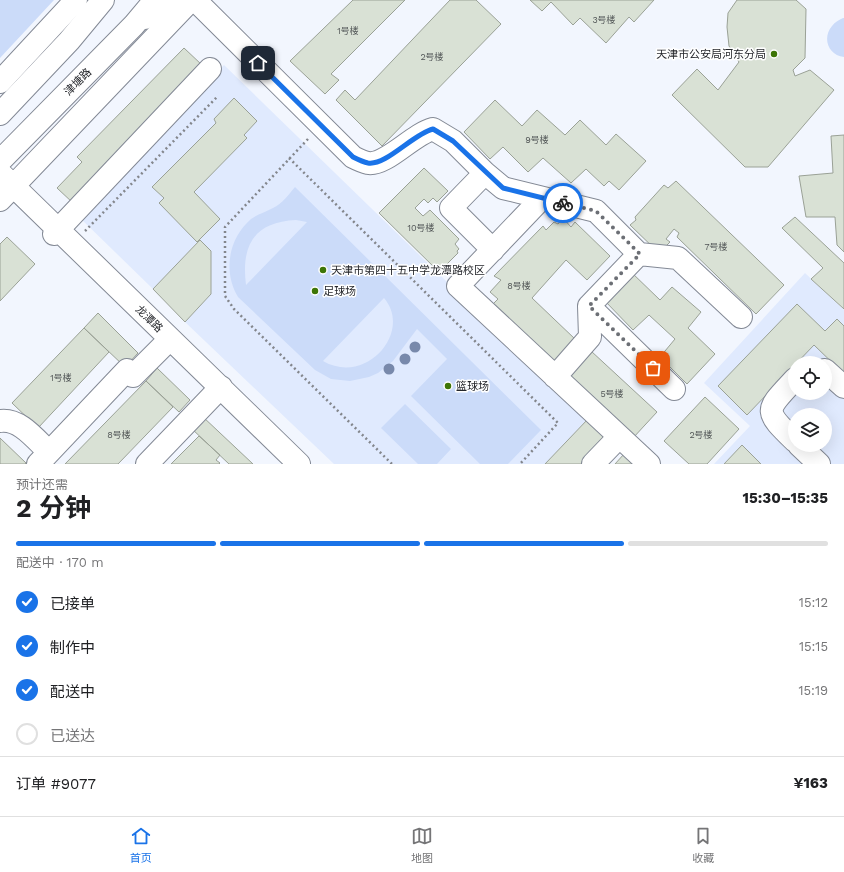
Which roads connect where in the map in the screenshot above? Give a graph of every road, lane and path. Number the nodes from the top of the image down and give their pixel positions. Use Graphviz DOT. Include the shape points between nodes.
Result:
graph roads {
  1 [pos="76,0"];
  2 [pos="103,0"];
  3 [pos="155,0"];
  4 [pos="173,0"];
  5 [pos="191,0"];
  6 [pos="195,0"];
  7 [pos="134,25"];
  8 [pos="210,69"];
  9 [pos="0,82"];
  10 [pos="217,97"];
  11 [pos="0,114"];
  12 [pos="321,126"];
  13 [pos="289,158"];
  14 [pos="0,161"];
  15 [pos="485,173"];
  16 [pos="4,187"];
  17 [pos="542,198"];
  18 [pos="61,236"];
  19 [pos="493,250"];
  20 [pos="640,254"];
  21 [pos="589,306"];
  22 [pos="741,317"];
  23 [pos="169,341"];
  24 [pos="832,376"];
  25 [pos="555,377"];
  26 [pos="788,386"];
  27 [pos="844,387"];
  28 [pos="219,389"];
  29 [pos="674,389"];
  30 [pos="0,421"];
  31 [pos="788,435"];
  32 [pos="619,437"];
  33 [pos="806,452"];
  34 [pos="43,458"];
  35 [pos="147,464"];
  36 [pos="290,464"];
  37 [pos="299,464"];
  38 [pos="392,464"];
  39 [pos="520,464"];
  40 [pos="593,464"];
  41 [pos="649,464"];
  42 [pos="819,464"];
  1 -- 9 [label="street"];
  2 -- 11 [label="street"];
  3 -- 7 [label="street, 津塘路"];
  4 -- 7 [label="street"];
  5 -- 16 [label="street"];
  6 -- 12 [label="street"];
  7 -- 14 [label="street, 津塘路"];
  8 -- 18 [label="street"];
  10 -- 18 [label="path"];
  12 -- 13 [label="path"];
  12 -- 15 [label="street" via="353,157 368,163 379,162 423,131 433,129 453,141"];
  13 -- 38 [label="path" via="225,227 225,296 234,309"];
  13 -- 39 [label="path" via="558,423"];
  15 -- 17 [label="street" via="503,188"];
  15 -- 19 [label="street" via="451,208"];
  16 -- 18 [label="street, 龙潭路"];
  17 -- 19 [label="street"];
  17 -- 20 [label="street" via="596,211"];
  18 -- 23 [label="street, 龙潭路"];
  19 -- 25 [label="street" via="458,286"];
  20 -- 21 [label="street"];
  20 -- 22 [label="street" via="678,258"];
  21 -- 25 [label="street" via="590,337"];
  21 -- 29 [label="street"];
  23 -- 28 [label="street, 龙潭路"];
  23 -- 34 [label="street" via="133,376 127,370"];
  24 -- 27 [label="street"];
  25 -- 32 [label="street"];
  26 -- 31 [label="street" via="775,400 770,414 774,422"];
  28 -- 35 [label="street"];
  28 -- 36 [label="street, 龙潭路"];
  28 -- 37 [label="street, 龙潭路"];
  30 -- 34 [label="street" via="12,421 20,425"];
  32 -- 40 [label="street"];
  32 -- 41 [label="street"];
  33 -- 42 [label="street"];
}
